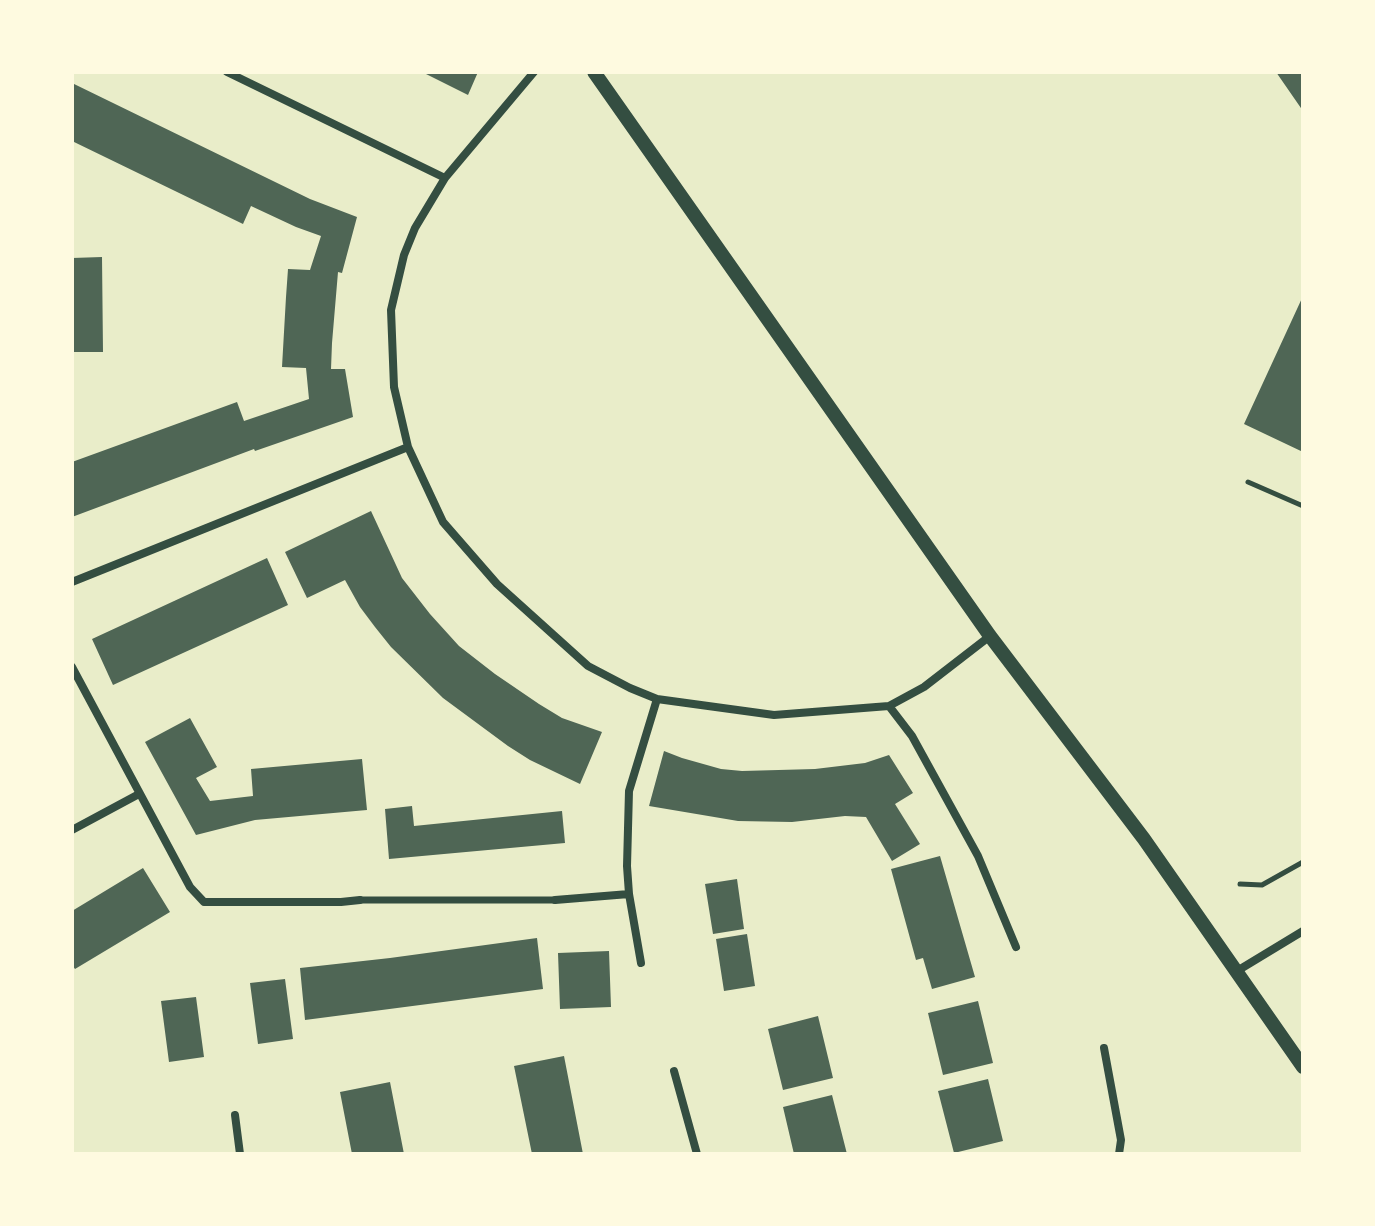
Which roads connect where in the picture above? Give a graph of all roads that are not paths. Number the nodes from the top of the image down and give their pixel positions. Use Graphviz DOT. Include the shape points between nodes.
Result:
graph roads {
  1 [pos="227,72"];
  2 [pos="534,72"];
  3 [pos="594,72"];
  4 [pos="445,178"];
  5 [pos="408,447"];
  6 [pos="72,582"];
  7 [pos="990,636"];
  8 [pos="72,667"];
  9 [pos="657,699"];
  10 [pos="889,706"];
  11 [pos="139,794"];
  12 [pos="72,830"];
  13 [pos="629,894"];
  14 [pos="360,900"];
  15 [pos="555,900"];
  16 [pos="1303,931"];
  17 [pos="1016,947"];
  18 [pos="641,963"];
  19 [pos="1237,971"];
  20 [pos="1104,1048"];
  21 [pos="1303,1067"];
  22 [pos="674,1071"];
  23 [pos="235,1115"];
  24 [pos="240,1154"];
  25 [pos="697,1154"];
  26 [pos="1119,1154"];
  1 -- 4 [label="street"];
  2 -- 4 [label="street"];
  3 -- 7 [label="street"];
  4 -- 5 [label="street" via="415,228 391,310 394,387"];
  5 -- 6 [label="street"];
  5 -- 9 [label="street" via="443,522 497,584 588,666"];
  7 -- 10 [label="street" via="924,687"];
  7 -- 19 [label="street"];
  8 -- 11 [label="street"];
  9 -- 10 [label="street" via="774,715"];
  9 -- 13 [label="street" via="629,791"];
  10 -- 17 [label="street" via="912,736 978,856"];
  11 -- 12 [label="street"];
  11 -- 14 [label="street" via="190,887 204,902"];
  13 -- 15 [label="street"];
  13 -- 18 [label="street"];
  14 -- 15 [label="street"];
  16 -- 19 [label="street"];
  19 -- 21 [label="street"];
  20 -- 26 [label="street"];
  22 -- 25 [label="street"];
  23 -- 24 [label="street"];
}
